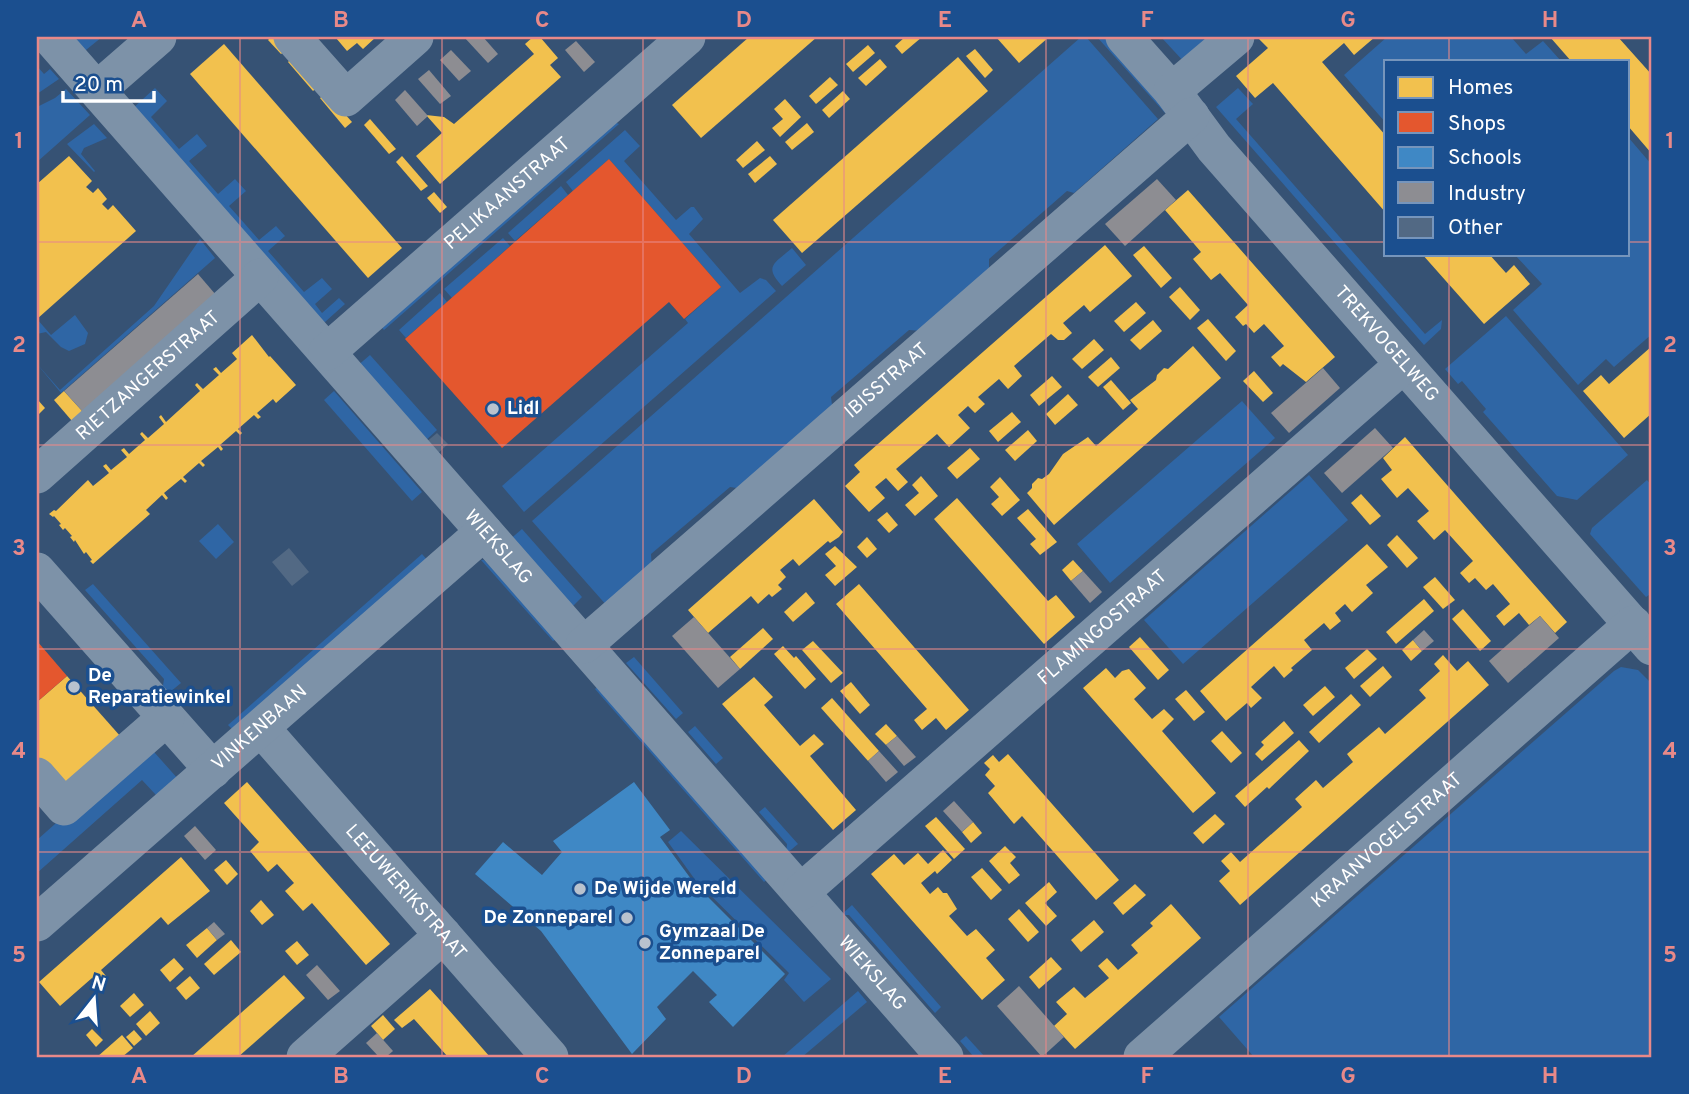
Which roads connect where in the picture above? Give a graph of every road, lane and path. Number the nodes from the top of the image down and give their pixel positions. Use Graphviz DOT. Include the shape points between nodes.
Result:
graph roads {
  1 [pos="50,37"];
  2 [pos="158,37"];
  3 [pos="292,37"];
  4 [pos="415,37"];
  5 [pos="687,37"];
  6 [pos="1125,37"];
  7 [pos="1236,37"];
  8 [pos="97,90"];
  9 [pos="1181,104"];
  10 [pos="260,277"];
  11 [pos="327,352"];
  12 [pos="1404,365"];
  13 [pos="37,475"];
  14 [pos="484,533"];
  15 [pos="37,571"];
  16 [pos="1642,636"];
  17 [pos="584,645"];
  18 [pos="166,718"];
  19 [pos="261,728"];
  20 [pos="213,770"];
  21 [pos="37,776"];
  22 [pos="801,892"];
  23 [pos="37,923"];
  24 [pos="443,935"];
  25 [pos="304,1057"];
  26 [pos="550,1057"];
  27 [pos="945,1057"];
  28 [pos="1142,1057"];
  1 -- 8 [label="street, WIEKSLAG"];
  2 -- 8 [label="street"];
  3 -- 4 [label="street" via="346,98"];
  5 -- 11 [label="street, PELIKAANSTRAAT"];
  6 -- 9 [label="street, TREKVOGELWEG"];
  7 -- 9 [label="street, IBISSTRAAT"];
  8 -- 10 [label="street, WIEKSLAG"];
  9 -- 12 [label="street, TREKVOGELWEG"];
  9 -- 17 [label="street, IBISSTRAAT"];
  10 -- 11 [label="street, WIEKSLAG"];
  10 -- 13 [label="street, RIETZANGERSTRAAT"];
  11 -- 14 [label="street, WIEKSLAG"];
  12 -- 16 [label="street, TREKVOGELWEG"];
  12 -- 22 [label="street, FLAMINGOSTRAAT"];
  14 -- 17 [label="street, WIEKSLAG"];
  14 -- 19 [label="street, VINKENBAAN"];
  15 -- 18 [label="street"];
  16 -- 28 [label="street, KRAANVOGELSTRAAT"];
  17 -- 22 [label="street, WIEKSLAG"];
  18 -- 20 [label="street"];
  18 -- 21 [label="street" via="64,807"];
  19 -- 20 [label="street, VINKENBAAN"];
  19 -- 24 [label="street, LEEUWERIKSTRAAT"];
  20 -- 23 [label="street, VINKENBAAN"];
  22 -- 27 [label="street, WIEKSLAG"];
  24 -- 25 [label="street"];
  24 -- 26 [label="street, LEEUWERIKSTRAAT"];
}
